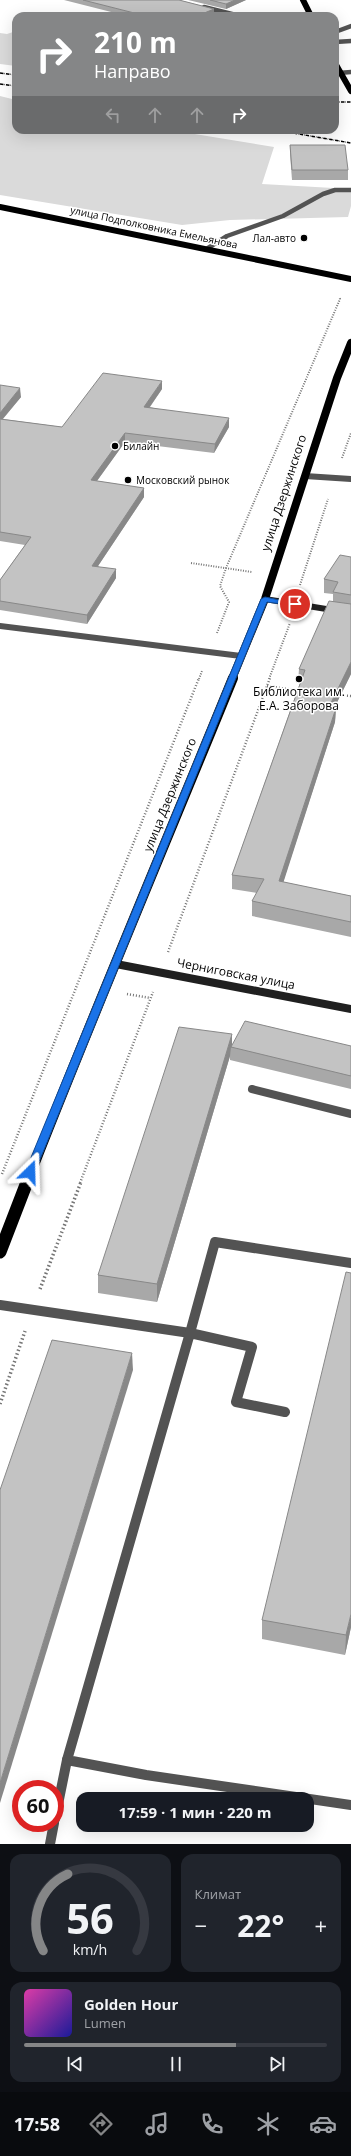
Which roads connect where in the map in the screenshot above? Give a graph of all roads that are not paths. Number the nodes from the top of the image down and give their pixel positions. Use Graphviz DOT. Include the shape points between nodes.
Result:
graph roads {
  1 [pos="303,0"];
  2 [pos="197,5"];
  3 [pos="224,12"];
  4 [pos="309,12"];
  5 [pos="351,26"];
  6 [pos="339,30"];
  7 [pos="351,41"];
  8 [pos="339,42"];
  9 [pos="351,72"];
  10 [pos="339,73"];
  11 [pos="351,91"];
  12 [pos="351,190"];
  13 [pos="0,207"];
  14 [pos="208,248"];
  15 [pos="351,279"];
  16 [pos="351,343"];
  17 [pos="305,476"];
  18 [pos="351,479"];
  19 [pos="265,599"];
  20 [pos="351,613"];
  21 [pos="0,626"];
  22 [pos="241,656"];
  23 [pos="116,964"];
  24 [pos="351,1009"];
  25 [pos="252,1089"];
  26 [pos="351,1114"];
  27 [pos="0,1252"];
  28 [pos="351,1263"];
  29 [pos="0,1305"];
  30 [pos="190,1332"];
  31 [pos="285,1412"];
  32 [pos="67,1760"];
  33 [pos="63,1780"];
  34 [pos="351,1805"];
  35 [pos="52,1832"];
  36 [pos="50,1844"];
  1 -- 4 [label="main road"];
  2 -- 3 [label="street"];
  5 -- 6 [label="street"];
  7 -- 8 [label="street"];
  9 -- 10 [label="street"];
  10 -- 11 [label="main road"];
  12 -- 14 [label="street" via="329,191 283,216 227,236"];
  13 -- 14 [label="main road, улица Подполковника Емельянова"];
  14 -- 15 [label="main road, улица Подполковника Емельянова"];
  16 -- 17 [label="main road, улица Дзержинского"];
  17 -- 18 [label="street"];
  17 -- 19 [label="main road, улица Дзержинского"];
  19 -- 20 [label="main road"];
  19 -- 22 [label="main road, улица Дзержинского"];
  21 -- 22 [label="street"];
  22 -- 23 [label="main road, улица Дзержинского"];
  23 -- 24 [label="main road, Черниговская улица"];
  23 -- 27 [label="main road, улица Дзержинского" via="80,1047"];
  25 -- 26 [label="street"];
  28 -- 30 [label="street" via="215,1242"];
  29 -- 30 [label="street"];
  30 -- 31 [label="street" via="252,1347 236,1402"];
  30 -- 32 [label="street"];
  32 -- 33 [label="street"];
  32 -- 34 [label="street" via="146,1775"];
  35 -- 36 [label="street"];
}
